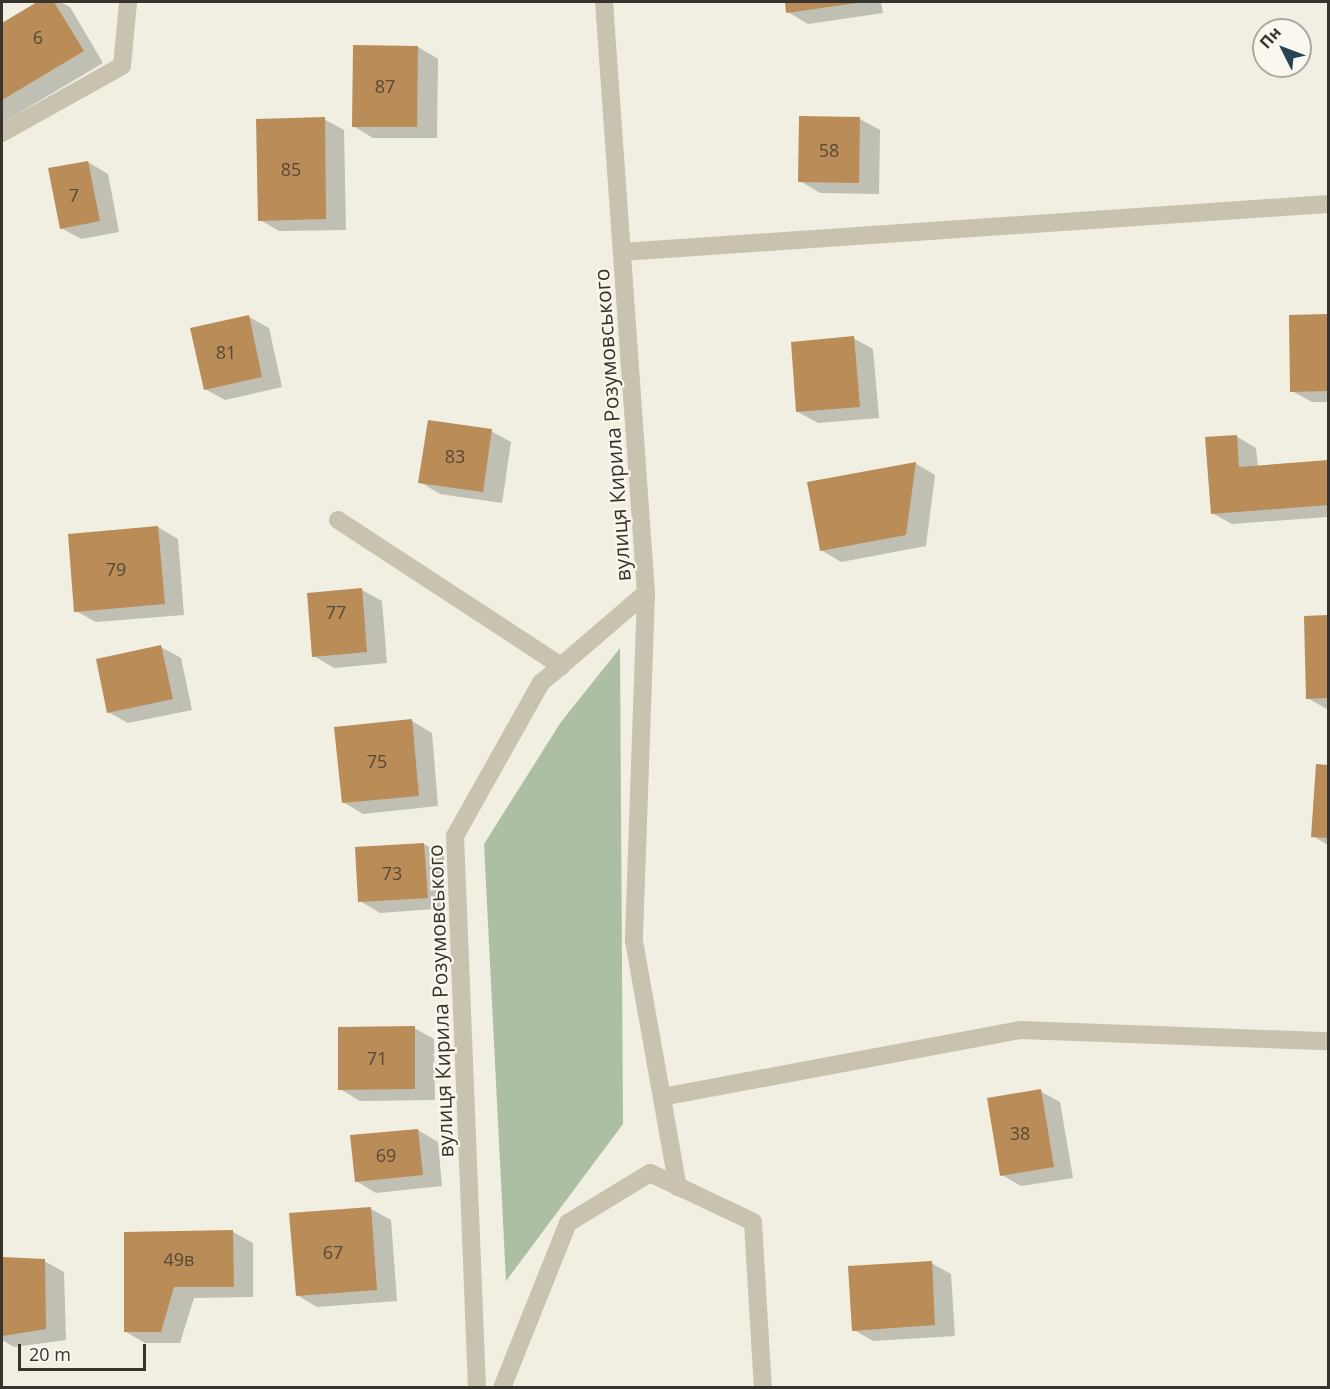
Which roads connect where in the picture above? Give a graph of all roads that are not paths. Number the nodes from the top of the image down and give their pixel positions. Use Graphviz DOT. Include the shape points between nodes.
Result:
graph roads {
  1 [pos="128,2"];
  2 [pos="604,2"];
  3 [pos="2,133"];
  4 [pos="1329,204"];
  5 [pos="622,252"];
  6 [pos="338,520"];
  7 [pos="646,593"];
  8 [pos="561,666"];
  9 [pos="1329,1041"];
  10 [pos="662,1097"];
  11 [pos="678,1187"];
  12 [pos="477,1388"];
  13 [pos="502,1388"];
  14 [pos="763,1388"];
  1 -- 3 [label="street" via="122,66"];
  2 -- 5 [label="street, вулиця Кирила Розумовського"];
  4 -- 5 [label="street"];
  5 -- 7 [label="street, вулиця Кирила Розумовського"];
  6 -- 8 [label="street"];
  7 -- 8 [label="street, вулиця Кирила Розумовського"];
  7 -- 10 [label="street" via="634,940"];
  8 -- 12 [label="street, вулиця Кирила Розумовського" via="541,683 455,836"];
  9 -- 10 [label="street" via="1021,1030"];
  10 -- 11 [label="street"];
  11 -- 13 [label="street" via="650,1173 568,1223"];
  11 -- 14 [label="street" via="753,1222"];
}
